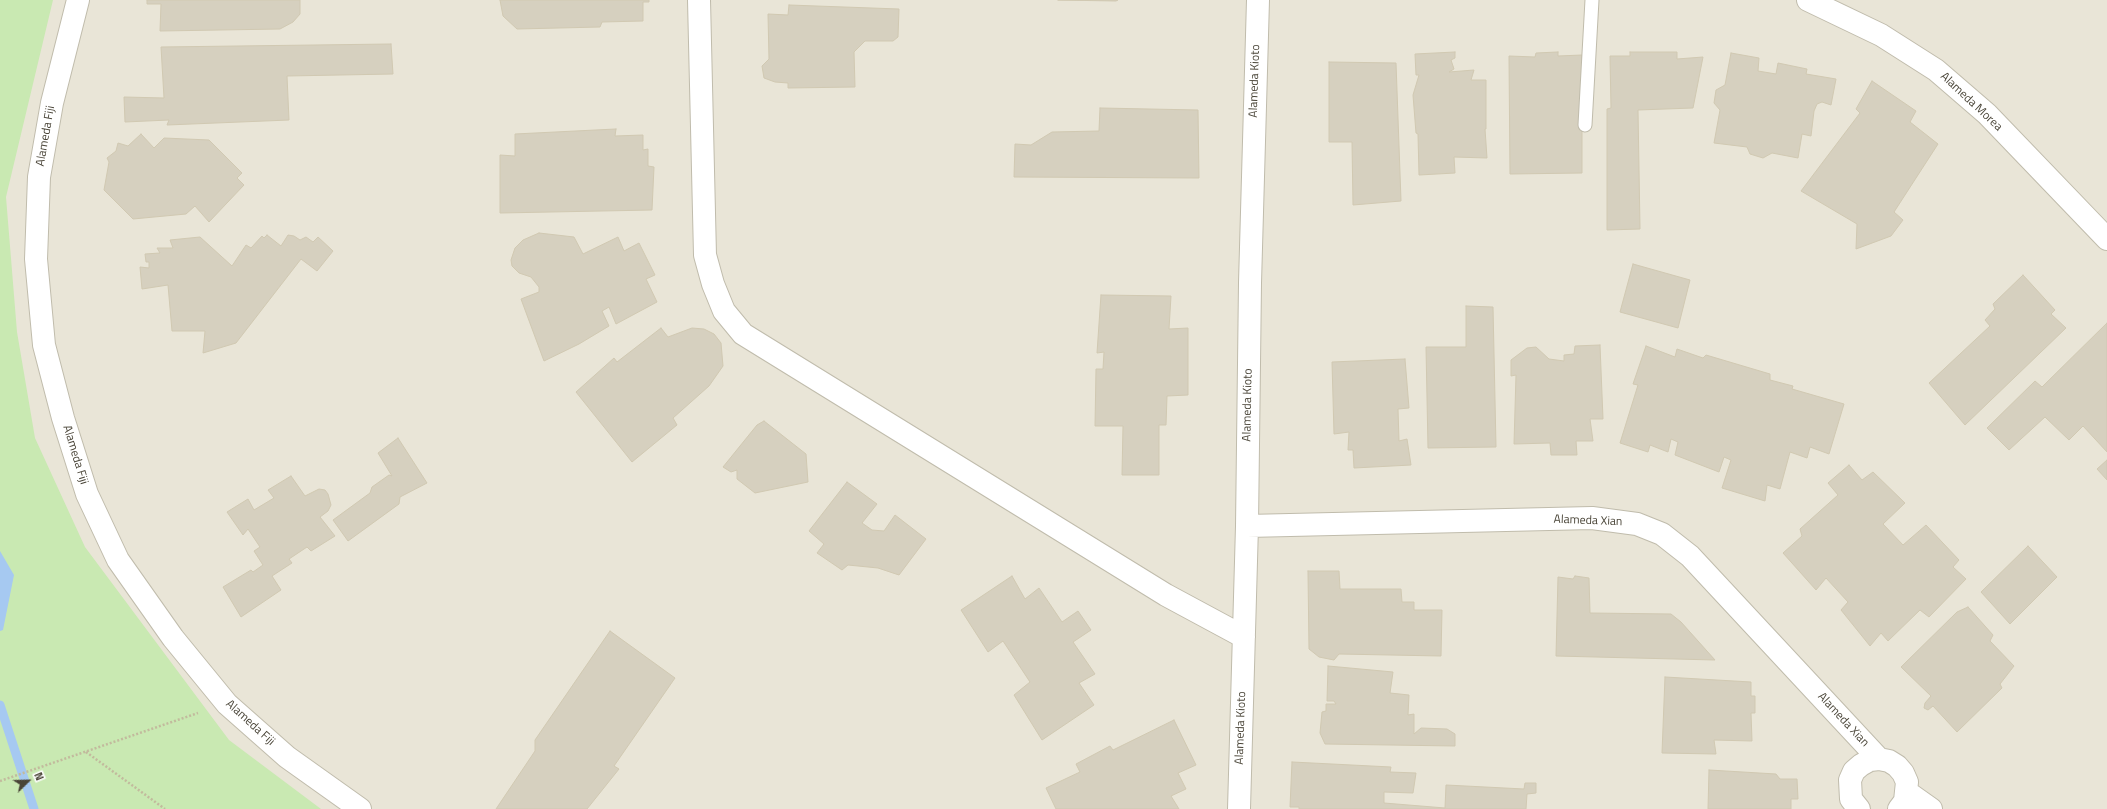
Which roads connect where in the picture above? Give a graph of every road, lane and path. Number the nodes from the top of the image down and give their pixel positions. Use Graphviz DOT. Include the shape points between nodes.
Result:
graph roads {
  1 [pos="78,0"];
  2 [pos="699,0"];
  3 [pos="1258,0"];
  4 [pos="1592,0"];
  5 [pos="1808,0"];
  6 [pos="1586,125"];
  7 [pos="2107,239"];
  8 [pos="1247,526"];
  9 [pos="1244,637"];
  10 [pos="227,704"];
  11 [pos="86,752"];
  12 [pos="1879,759"];
  13 [pos="0,781"];
  14 [pos="1903,800"];
  15 [pos="165,809"];
  16 [pos="360,809"];
  17 [pos="1239,809"];
  18 [pos="1859,809"];
  19 [pos="1931,809"];
  1 -- 10 [label="street, Alameda Fiji" via="52,104 39,177 36,259 44,345 87,494 118,560 173,638"];
  2 -- 9 [label="street" via="705,255 724,311 743,334 1166,595"];
  3 -- 8 [label="street, Alameda Kioto" via="1250,283"];
  4 -- 6 [label="lane"];
  5 -- 7 [label="street, Alameda Morea" via="1881,35 1936,70 1987,114"];
  8 -- 9 [label="street, Alameda Kioto"];
  8 -- 12 [label="street, Alameda Xian" via="1592,518 1637,524 1662,534 1690,556"];
  9 -- 17 [label="street, Alameda Kioto"];
  10 -- 11 [label="path"];
  10 -- 16 [label="street, Alameda Fiji" via="287,757"];
  11 -- 13 [label="path"];
  11 -- 15 [label="path"];
  12 -- 14 [label="street" via="1889,761 1903,773 1907,782"];
  12 -- 18 [label="street" via="1861,765 1854,771 1850,780 1851,799"];
  14 -- 19 [label="street"];
}
